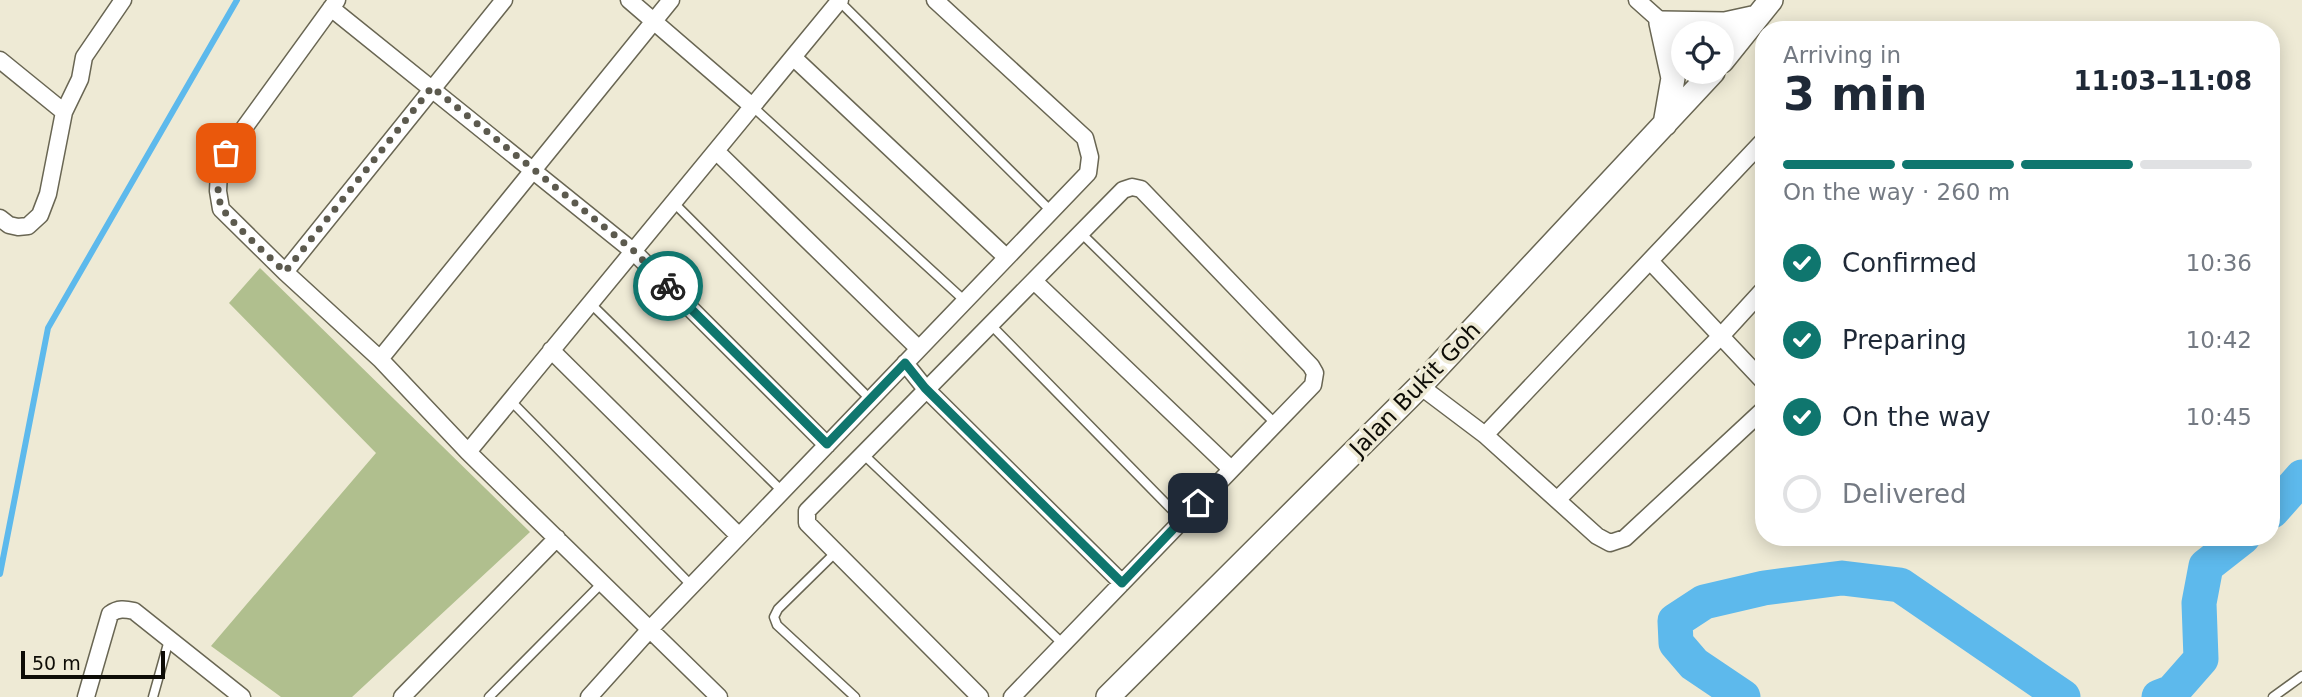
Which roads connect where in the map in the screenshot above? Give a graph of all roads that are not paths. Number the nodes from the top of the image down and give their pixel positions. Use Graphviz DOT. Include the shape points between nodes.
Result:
graph roads {
  1 [pos="123,0"];
  2 [pos="504,0"];
  3 [pos="629,0"];
  4 [pos="671,0"];
  5 [pos="839,0"];
  6 [pos="934,0"];
  7 [pos="334,4"];
  8 [pos="1651,9"];
  9 [pos="1764,9"];
  10 [pos="654,21"];
  11 [pos="1671,29"];
  12 [pos="1734,46"];
  13 [pos="793,57"];
  14 [pos="0,60"];
  15 [pos="1702,84"];
  16 [pos="432,87"];
  17 [pos="752,106"];
  18 [pos="64,112"];
  19 [pos="1665,124"];
  20 [pos="1755,150"];
  21 [pos="716,151"];
  22 [pos="533,169"];
  23 [pos="673,202"];
  24 [pos="1052,212"];
  25 [pos="0,218"];
  26 [pos="1080,232"];
  27 [pos="634,251"];
  28 [pos="1006,257"];
  29 [pos="1650,261"];
  30 [pos="285,272"];
  31 [pos="1034,281"];
  32 [pos="1755,299"];
  33 [pos="965,301"];
  34 [pos="590,303"];
  35 [pos="990,325"];
  36 [pos="1721,336"];
  37 [pos="918,348"];
  38 [pos="551,350"];
  39 [pos="380,359"];
  40 [pos="905,363"];
  41 [pos="1755,372"];
  42 [pos="1420,386"];
  43 [pos="925,388"];
  44 [pos="510,400"];
  45 [pos="870,400"];
  46 [pos="1755,417"];
  47 [pos="1275,423"];
  48 [pos="1485,435"];
  49 [pos="827,444"];
  50 [pos="467,452"];
  51 [pos="863,454"];
  52 [pos="1231,469"];
  53 [pos="783,492"];
  54 [pos="1557,500"];
  55 [pos="1182,520"];
  56 [pos="739,536"];
  57 [pos="557,538"];
  58 [pos="835,553"];
  59 [pos="602,583"];
  60 [pos="1122,583"];
  61 [pos="692,586"];
  62 [pos="651,628"];
  63 [pos="169,640"];
  64 [pos="1063,644"];
  65 [pos="2302,676"];
  66 [pos="221,690"];
  67 [pos="86,697"];
  68 [pos="152,697"];
  69 [pos="242,697"];
  70 [pos="402,697"];
  71 [pos="489,697"];
  72 [pos="589,697"];
  73 [pos="719,697"];
  74 [pos="855,697"];
  75 [pos="980,697"];
  76 [pos="1012,697"];
  77 [pos="1108,697"];
  78 [pos="2273,697"];
  1 -- 18 [label="street" via="89,46"];
  2 -- 16 [label="street"];
  3 -- 10 [label="street"];
  4 -- 10 [label="street"];
  5 -- 13 [label="street"];
  5 -- 24 [label="lane"];
  6 -- 24 [label="street" via="1085,138 1088,173"];
  7 -- 16 [label="street"];
  7 -- 30 [label="street" via="226,153 219,172 221,209"];
  8 -- 9 [label="main road" via="1725,24"];
  8 -- 11 [label="street"];
  8 -- 19 [label="main road" via="1673,78"];
  9 -- 12 [label="main road"];
  10 -- 17 [label="street"];
  10 -- 22 [label="street"];
  13 -- 17 [label="street"];
  13 -- 28 [label="street"];
  14 -- 18 [label="street"];
  15 -- 19 [label="main road, Jalan Bukit Goh"];
  16 -- 22 [label="street"];
  16 -- 30 [label="street"];
  17 -- 21 [label="street"];
  17 -- 33 [label="lane"];
  18 -- 25 [label="street" via="40,215 28,226 18,227"];
  19 -- 42 [label="main road, Jalan Bukit Goh"];
  20 -- 29 [label="street"];
  21 -- 23 [label="street"];
  21 -- 37 [label="street"];
  22 -- 27 [label="street"];
  22 -- 39 [label="street"];
  23 -- 27 [label="street"];
  23 -- 45 [label="lane"];
  24 -- 28 [label="street"];
  26 -- 31 [label="street"];
  26 -- 47 [label="lane"];
  26 -- 47 [label="street" via="1123,190 1141,189 1311,366 1313,385"];
  27 -- 34 [label="street"];
  27 -- 49 [label="street"];
  28 -- 33 [label="street"];
  29 -- 36 [label="street"];
  29 -- 48 [label="street"];
  30 -- 39 [label="street"];
  31 -- 35 [label="street"];
  31 -- 52 [label="street"];
  32 -- 36 [label="street"];
  33 -- 37 [label="street"];
  34 -- 38 [label="street"];
  34 -- 53 [label="lane"];
  35 -- 43 [label="street"];
  35 -- 55 [label="lane"];
  36 -- 41 [label="street"];
  36 -- 54 [label="street"];
  37 -- 40 [label="street"];
  38 -- 44 [label="street"];
  38 -- 56 [label="street"];
  39 -- 50 [label="street"];
  40 -- 43 [label="street"];
  40 -- 45 [label="street"];
  42 -- 48 [label="street"];
  42 -- 77 [label="main road, Jalan Bukit Goh"];
  43 -- 51 [label="street"];
  43 -- 60 [label="street"];
  44 -- 50 [label="street"];
  44 -- 61 [label="lane"];
  45 -- 49 [label="street"];
  46 -- 54 [label="street" via="1625,538 1610,543 1597,536"];
  47 -- 52 [label="street"];
  48 -- 54 [label="street"];
  49 -- 53 [label="street"];
  50 -- 57 [label="street"];
  51 -- 58 [label="street" via="807,511 807,523"];
  51 -- 64 [label="lane"];
  52 -- 55 [label="street"];
  53 -- 56 [label="street"];
  55 -- 60 [label="street"];
  56 -- 61 [label="street"];
  57 -- 59 [label="street"];
  57 -- 70 [label="street"];
  58 -- 74 [label="lane" via="774,617 777,625"];
  58 -- 75 [label="street"];
  59 -- 62 [label="street"];
  59 -- 71 [label="lane"];
  60 -- 64 [label="street"];
  61 -- 62 [label="street"];
  62 -- 72 [label="street"];
  62 -- 73 [label="street"];
  63 -- 66 [label="street"];
  63 -- 67 [label="street" via="134,611 110,614"];
  63 -- 68 [label="lane"];
  64 -- 76 [label="street"];
  65 -- 78 [label="lane"];
  66 -- 69 [label="street"];
}
